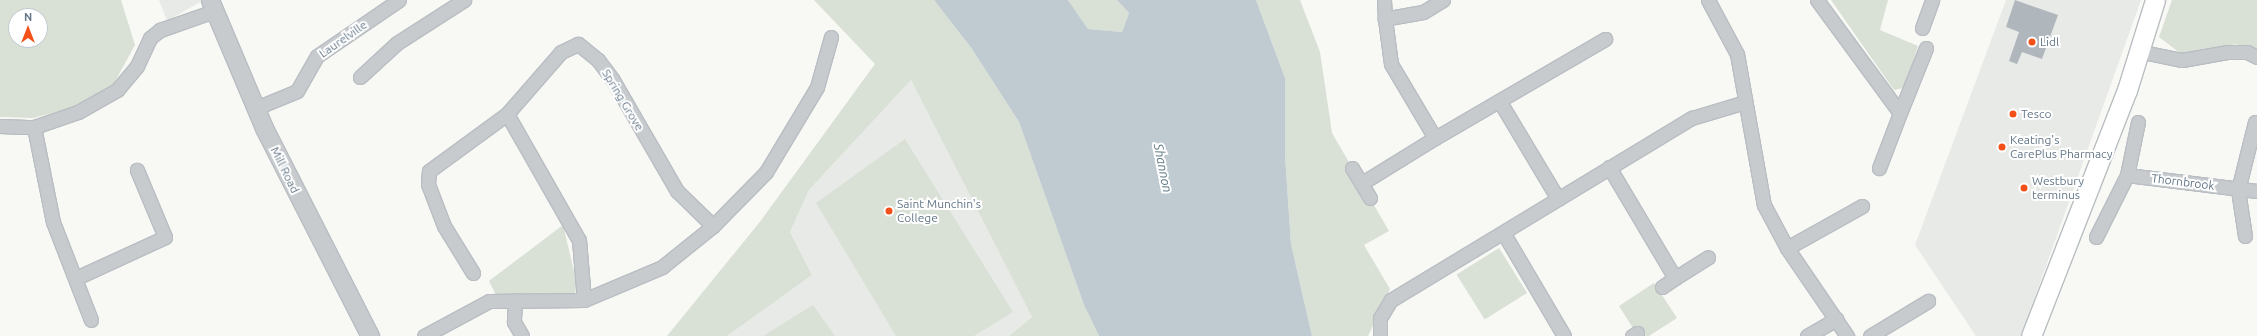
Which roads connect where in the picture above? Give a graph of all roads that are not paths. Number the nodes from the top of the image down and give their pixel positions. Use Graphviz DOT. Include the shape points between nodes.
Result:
graph roads {
  1 [pos="399,0"];
  2 [pos="464,0"];
  3 [pos="1384,0"];
  4 [pos="1443,0"];
  5 [pos="1708,0"];
  6 [pos="1817,0"];
  7 [pos="1932,0"];
  8 [pos="2155,0"];
  9 [pos="212,5"];
  10 [pos="1385,19"];
  11 [pos="1922,28"];
  12 [pos="831,38"];
  13 [pos="1604,39"];
  14 [pos="1926,48"];
  15 [pos="2138,52"];
  16 [pos="2257,57"];
  17 [pos="360,77"];
  18 [pos="1500,102"];
  19 [pos="1745,102"];
  20 [pos="256,108"];
  21 [pos="1900,112"];
  22 [pos="507,114"];
  23 [pos="2138,122"];
  24 [pos="2255,122"];
  25 [pos="0,126"];
  26 [pos="34,127"];
  27 [pos="1435,138"];
  28 [pos="1609,167"];
  29 [pos="1352,168"];
  30 [pos="1879,168"];
  31 [pos="137,170"];
  32 [pos="2127,175"];
  33 [pos="1362,183"];
  34 [pos="2238,190"];
  35 [pos="2257,191"];
  36 [pos="1370,198"];
  37 [pos="1558,199"];
  38 [pos="1862,206"];
  39 [pos="712,226"];
  40 [pos="1504,234"];
  41 [pos="2245,236"];
  42 [pos="2096,237"];
  43 [pos="1787,248"];
  44 [pos="1708,256"];
  45 [pos="473,272"];
  46 [pos="76,278"];
  47 [pos="1675,278"];
  48 [pos="1662,287"];
  49 [pos="515,300"];
  50 [pos="584,300"];
  51 [pos="1928,301"];
  52 [pos="1836,319"];
  53 [pos="91,320"];
  54 [pos="2036,334"];
  55 [pos="370,336"];
  56 [pos="424,336"];
  57 [pos="522,336"];
  58 [pos="1380,336"];
  59 [pos="1564,336"];
  60 [pos="1807,336"];
  61 [pos="1847,336"];
  62 [pos="1870,336"];
  1 -- 20 [label="street, Laurelville" via="318,56 297,91"];
  2 -- 17 [label="street" via="398,43"];
  3 -- 10 [label="street"];
  4 -- 10 [label="street" via="1423,12"];
  5 -- 19 [label="street" via="1733,41"];
  6 -- 21 [label="street"];
  7 -- 11 [label="street"];
  8 -- 15 [label="main road"];
  9 -- 20 [label="street, Mill Road"];
  9 -- 26 [label="street" via="160,30 150,38 137,66 117,90 78,112"];
  10 -- 27 [label="street" via="1391,64"];
  12 -- 39 [label="street" via="817,87 766,172"];
  13 -- 18 [label="street"];
  14 -- 21 [label="street"];
  15 -- 16 [label="street" via="2182,60 2228,52 2247,52"];
  15 -- 54 [label="main road" via="2127,90"];
  18 -- 27 [label="street"];
  18 -- 37 [label="street"];
  19 -- 28 [label="street" via="1692,118"];
  19 -- 43 [label="street" via="1764,205"];
  20 -- 55 [label="street, Mill Road" via="317,237"];
  21 -- 30 [label="street"];
  22 -- 39 [label="street, Spring Grove" via="561,52 578,44 598,60 614,80 677,191"];
  22 -- 45 [label="street" via="429,171 428,184 444,226"];
  22 -- 50 [label="street" via="579,240"];
  23 -- 32 [label="street"];
  24 -- 34 [label="street"];
  25 -- 26 [label="street"];
  26 -- 46 [label="street" via="53,222"];
  27 -- 33 [label="street"];
  28 -- 37 [label="street"];
  28 -- 47 [label="street"];
  29 -- 33 [label="street"];
  31 -- 46 [label="street" via="165,236"];
  32 -- 34 [label="street, Thornbrook"];
  32 -- 42 [label="street"];
  33 -- 36 [label="street"];
  34 -- 35 [label="street, Thornbrook"];
  34 -- 41 [label="street"];
  37 -- 40 [label="street"];
  38 -- 43 [label="street"];
  39 -- 50 [label="street" via="662,267"];
  40 -- 58 [label="street" via="1391,300 1380,318"];
  40 -- 59 [label="street"];
  43 -- 52 [label="street"];
  44 -- 47 [label="street"];
  46 -- 53 [label="street"];
  47 -- 48 [label="street"];
  49 -- 50 [label="street"];
  49 -- 56 [label="street" via="489,301"];
  49 -- 57 [label="street" via="514,322"];
  51 -- 62 [label="street"];
  52 -- 60 [label="street"];
  52 -- 61 [label="street"];
}
